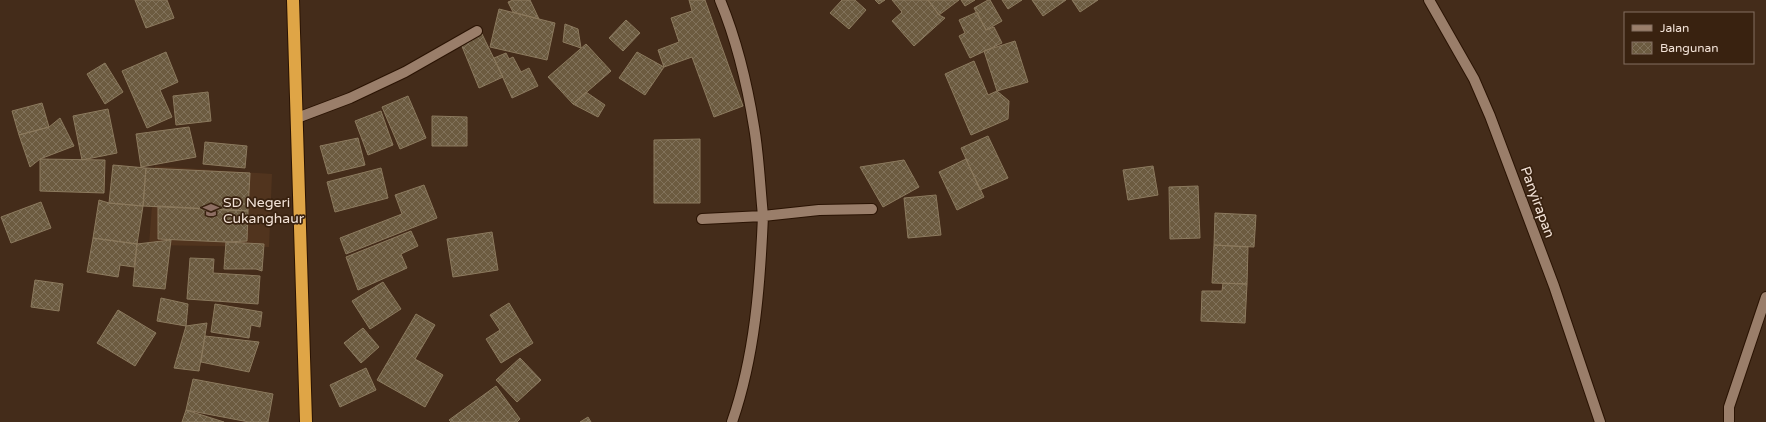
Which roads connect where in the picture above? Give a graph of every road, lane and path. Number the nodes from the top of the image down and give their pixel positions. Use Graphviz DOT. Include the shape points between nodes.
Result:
graph roads {
  1 [pos="293,0"];
  2 [pos="720,0"];
  3 [pos="1429,0"];
  4 [pos="477,31"];
  5 [pos="296,118"];
  6 [pos="872,209"];
  7 [pos="763,216"];
  8 [pos="702,219"];
  9 [pos="1766,297"];
  10 [pos="306,422"];
  11 [pos="732,422"];
  12 [pos="1600,422"];
  13 [pos="1729,422"];
  1 -- 5 [label="highway"];
  2 -- 7 [label="street" via="734,33 755,128"];
  3 -- 12 [label="street, Panyirapan" via="1474,79 1490,116 1554,286"];
  4 -- 5 [label="street" via="405,72 350,98"];
  5 -- 10 [label="highway"];
  6 -- 7 [label="street" via="819,210"];
  7 -- 8 [label="street"];
  7 -- 11 [label="street" via="753,334 743,386"];
  9 -- 13 [label="street" via="1730,407"];
}
